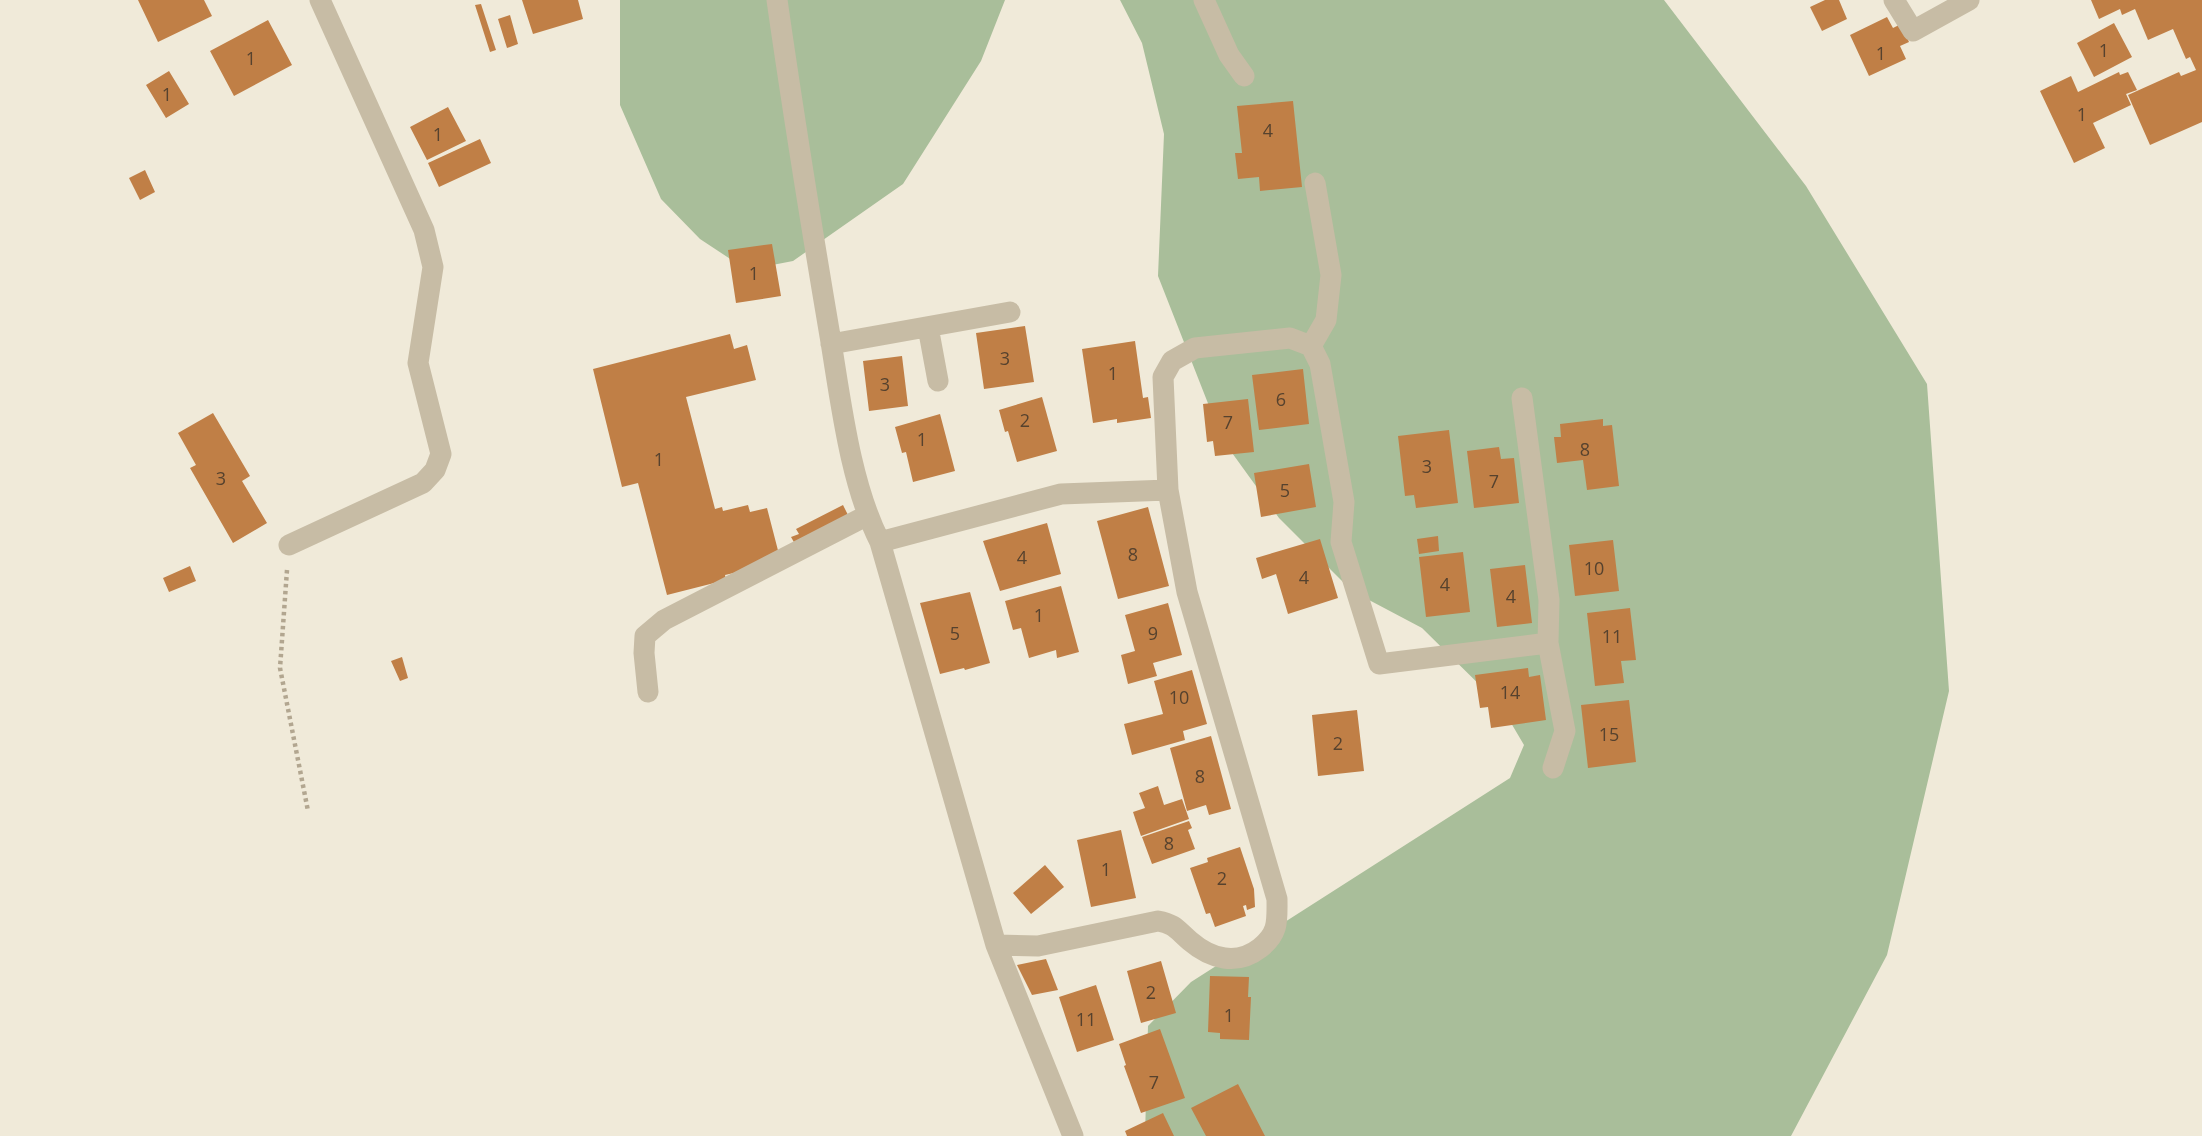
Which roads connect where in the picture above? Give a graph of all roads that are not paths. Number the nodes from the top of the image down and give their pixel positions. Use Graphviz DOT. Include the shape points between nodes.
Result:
graph roads {
  1 [pos="320,0"];
  2 [pos="777,0"];
  3 [pos="1204,0"];
  4 [pos="1894,0"];
  5 [pos="1969,0"];
  6 [pos="1244,76"];
  7 [pos="1315,183"];
  8 [pos="1010,312"];
  9 [pos="928,327"];
  10 [pos="831,344"];
  11 [pos="1311,346"];
  12 [pos="939,381"];
  13 [pos="1522,398"];
  14 [pos="1167,490"];
  15 [pos="866,516"];
  16 [pos="880,542"];
  17 [pos="289,545"];
  18 [pos="1548,643"];
  19 [pos="648,692"];
  20 [pos="1553,768"];
  21 [pos="996,945"];
  22 [pos="1073,1136"];
  1 -- 17 [label="street" via="424,230 433,267 418,363 441,454 424,483"];
  2 -- 10 [label="street"];
  3 -- 6 [label="street"];
  4 -- 5 [label="street" via="1913,31"];
  7 -- 11 [label="street" via="1331,275 1326,320"];
  8 -- 9 [label="street"];
  9 -- 10 [label="street"];
  9 -- 12 [label="street"];
  10 -- 15 [label="street"];
  11 -- 14 [label="street" via="1290,338 1195,348 1172,360 1163,377"];
  11 -- 18 [label="street" via="1320,364 1344,502 1341,542 1379,664"];
  13 -- 18 [label="street" via="1549,600"];
  14 -- 16 [label="street" via="1061,494"];
  14 -- 21 [label="street" via="1187,592 1276,899 1278,926 1268,942 1252,954 1232,960 1210,955 1172,924 1158,921 1038,946"];
  15 -- 16 [label="street"];
  15 -- 19 [label="street" via="664,620 645,636"];
  16 -- 21 [label="street"];
  18 -- 20 [label="street" via="1565,731"];
  21 -- 22 [label="street"];
}
